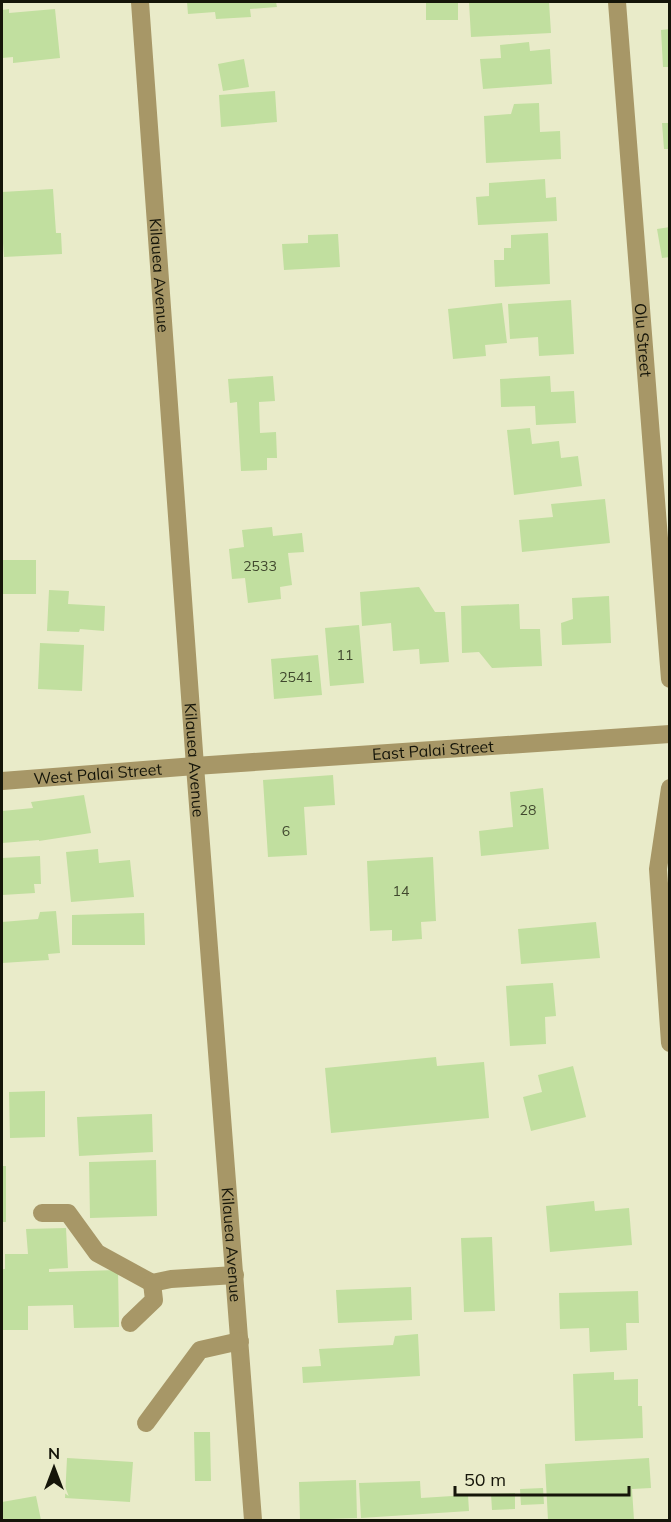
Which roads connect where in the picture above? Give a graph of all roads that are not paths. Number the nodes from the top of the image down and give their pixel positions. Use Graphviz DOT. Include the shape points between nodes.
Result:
graph roads {
  1 [pos="140,2"];
  2 [pos="617,2"];
  3 [pos="669,679"];
  4 [pos="669,734"];
  5 [pos="195,766"];
  6 [pos="2,781"];
  7 [pos="669,788"];
  8 [pos="669,1043"];
  9 [pos="42,1213"];
  10 [pos="235,1275"];
  11 [pos="152,1283"];
  12 [pos="130,1323"];
  13 [pos="240,1341"];
  14 [pos="147,1423"];
  15 [pos="253,1521"];
  1 -- 5 [label="street, Kilauea Avenue"];
  2 -- 3 [label="street, Olu Street"];
  4 -- 5 [label="street, East Palai Street"];
  5 -- 6 [label="street, West Palai Street"];
  5 -- 10 [label="street, Kilauea Avenue"];
  7 -- 8 [label="street" via="658,869"];
  9 -- 11 [label="street" via="68,1213 97,1253"];
  10 -- 11 [label="street"];
  10 -- 13 [label="street, Kilauea Avenue"];
  11 -- 12 [label="street" via="154,1300"];
  13 -- 14 [label="street" via="201,1350"];
  13 -- 15 [label="street, Kilauea Avenue"];
}
